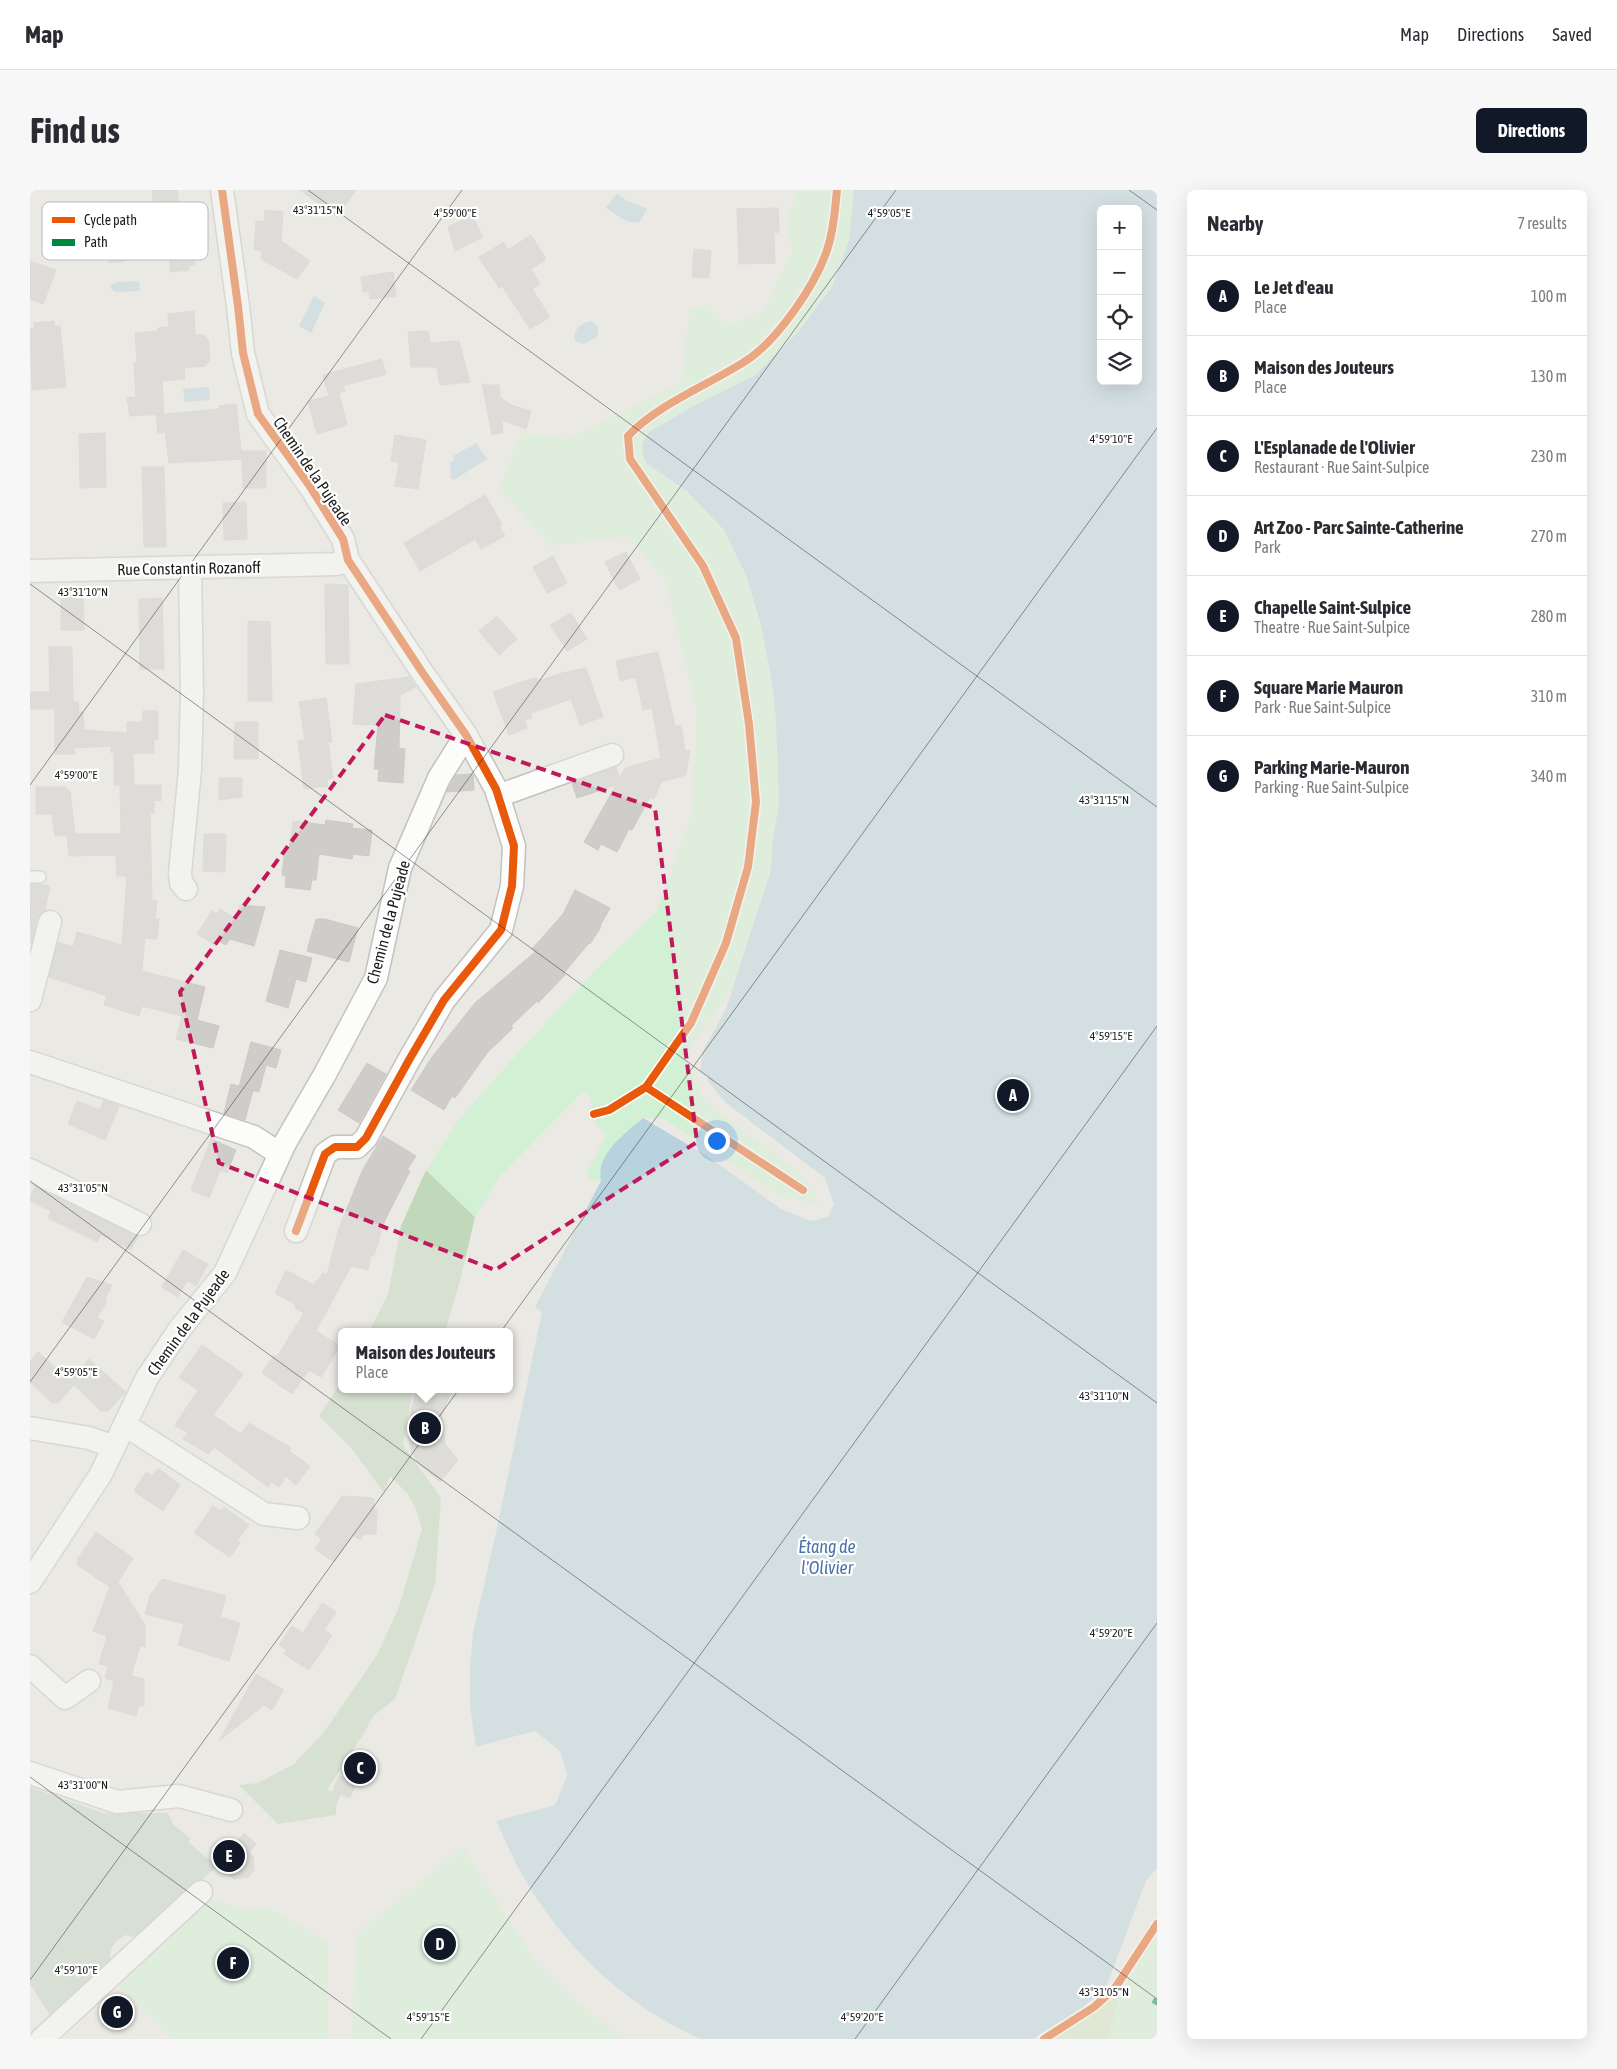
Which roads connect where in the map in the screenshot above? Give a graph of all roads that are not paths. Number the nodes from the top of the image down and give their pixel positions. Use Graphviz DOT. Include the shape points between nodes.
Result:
graph roads {
  1 [pos="222,190"];
  2 [pos="348,560"];
  3 [pos="190,568"];
  4 [pos="30,571"];
  5 [pos="466,735"];
  6 [pos="612,754"];
  7 [pos="498,796"];
  8 [pos="186,889"];
  9 [pos="50,922"];
  10 [pos="30,1000"];
  11 [pos="30,1062"];
  12 [pos="280,1154"];
  13 [pos="30,1170"];
  14 [pos="140,1224"];
  15 [pos="296,1230"];
  16 [pos="125,1425"];
  17 [pos="30,1428"];
  18 [pos="114,1447"];
  19 [pos="298,1518"];
  20 [pos="30,1582"];
  21 [pos="30,1666"];
  22 [pos="90,1681"];
  23 [pos="30,1774"];
  24 [pos="231,1810"];
  25 [pos="201,1892"];
  26 [pos="42,2039"];
  1 -- 2 [label="street, Chemin de la Pujeade" via="243,353 258,414 343,539"];
  2 -- 3 [label="street, Rue Constantin Rozanoff" via="337,564"];
  2 -- 5 [label="street, Chemin de la Pujeade"];
  3 -- 4 [label="street, Rue Constantin Rozanoff"];
  3 -- 8 [label="street" via="190,770 180,873 181,883"];
  5 -- 7 [label="street"];
  5 -- 12 [label="street, Chemin de la Pujeade" via="440,778 400,868 376,978"];
  6 -- 7 [label="street"];
  7 -- 15 [label="street" via="514,846 512,886 501,930 444,1000 366,1138 357,1146 335,1147 325,1154"];
  9 -- 10 [label="street"];
  11 -- 12 [label="street" via="254,1137"];
  12 -- 16 [label="street, Chemin de la Pujeade" via="225,1273 179,1330 147,1378"];
  13 -- 14 [label="street"];
  16 -- 18 [label="street, Chemin de la Pujeade"];
  16 -- 19 [label="street" via="264,1514"];
  17 -- 18 [label="street" via="90,1438"];
  18 -- 20 [label="street, Chemin de la Pujeade" via="101,1474"];
  21 -- 22 [label="street" via="65,1698"];
  23 -- 24 [label="street" via="117,1802 180,1796"];
  25 -- 26 [label="street"];
}
